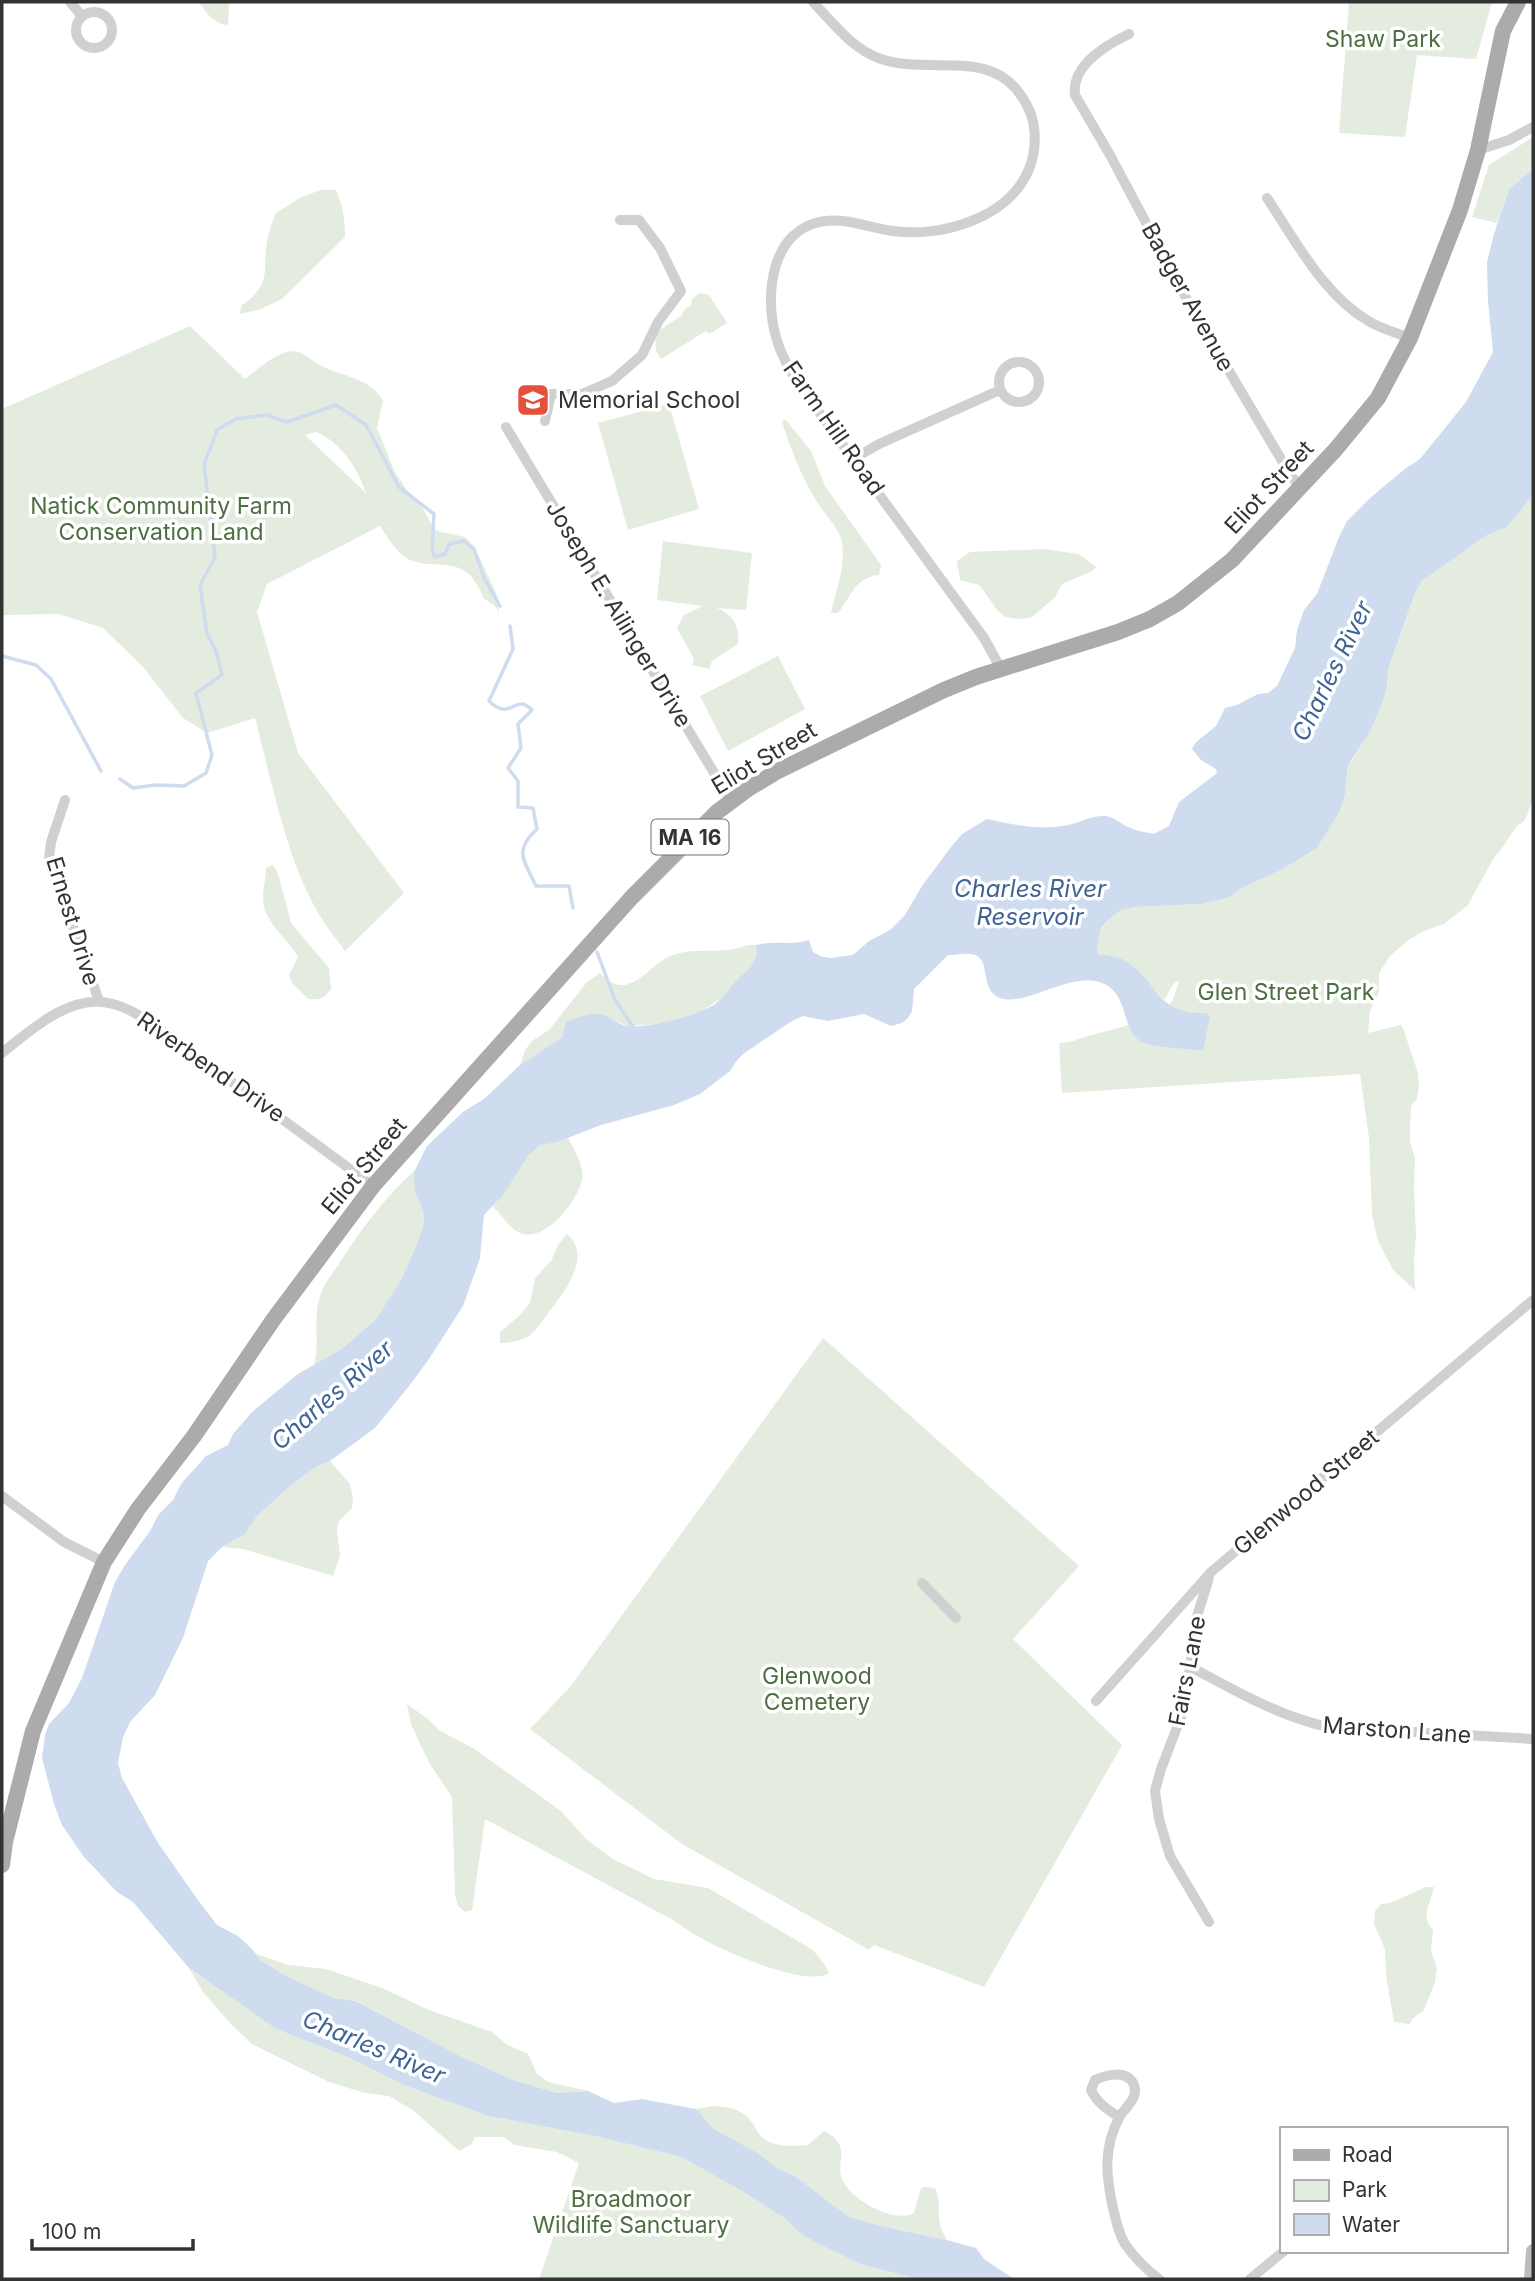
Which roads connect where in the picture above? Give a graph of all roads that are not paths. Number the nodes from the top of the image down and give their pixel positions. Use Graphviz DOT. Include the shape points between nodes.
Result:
graph roads {
  1 [pos="69,2"];
  2 [pos="813,2"];
  3 [pos="1518,2"];
  4 [pos="82,16"];
  5 [pos="1129,34"];
  6 [pos="1533,127"];
  7 [pos="1478,150"];
  8 [pos="1268,198"];
  9 [pos="621,220"];
  10 [pos="1410,338"];
  11 [pos="1000,390"];
  12 [pos="545,421"];
  13 [pos="506,427"];
  14 [pos="853,459"];
  15 [pos="1300,487"];
  16 [pos="1001,669"];
  17 [pos="65,800"];
  18 [pos="731,801"];
  19 [pos="99,1001"];
  20 [pos="2,1053"];
  21 [pos="373,1186"];
  22 [pos="1533,1300"];
  23 [pos="2,1496"];
  24 [pos="104,1562"];
  25 [pos="1211,1573"];
  26 [pos="922,1583"];
  27 [pos="956,1618"];
  28 [pos="1189,1666"];
  29 [pos="1096,1701"];
  30 [pos="1533,1739"];
  31 [pos="2,1865"];
  32 [pos="1209,1922"];
  33 [pos="1119,2117"];
  34 [pos="1533,2251"];
  35 [pos="1282,2253"];
  36 [pos="1159,2279"];
  37 [pos="1250,2279"];
  38 [pos="1531,2279"];
  1 -- 4 [label="street"];
  2 -- 14 [label="street, Farm Hill Road" via="850,41 880,59 969,65 992,71 1022,98 1034,131 1024,179 1010,196 983,215 921,232 822,221 794,235 780,252 772,291 780,349 799,385"];
  3 -- 7 [label="main road, Eliot Street / MA 16" via="1503,31"];
  5 -- 15 [label="street, Badger Avenue" via="1080,70 1074,88 1080,105 1192,308"];
  6 -- 7 [label="street"];
  7 -- 10 [label="main road, Eliot Street / MA 16"];
  8 -- 10 [label="street" via="1333,291 1372,323"];
  9 -- 12 [label="street" via="639,220 660,248 681,291 658,321 642,355 611,381 582,394 551,394"];
  10 -- 15 [label="main road, Eliot Street / MA 16" via="1378,398"];
  11 -- 14 [label="street"];
  13 -- 18 [label="street, Joseph E. Ailinger Drive"];
  14 -- 16 [label="street, Farm Hill Road" via="984,638"];
  15 -- 16 [label="main road, Eliot Street / MA 16" via="1218,572 1165,611 1108,635"];
  16 -- 18 [label="main road, Eliot Street / MA 16" via="857,731"];
  17 -- 19 [label="street, Ernest Drive" via="49,858"];
  18 -- 21 [label="main road, Eliot Street / MA 16" via="632,897"];
  19 -- 20 [label="street" via="85,1002 37,1025"];
  19 -- 21 [label="street, Riverbend Drive" via="132,1011 157,1027"];
  21 -- 24 [label="main road, Eliot Street / MA 16" via="138,1508"];
  22 -- 25 [label="street, Glenwood Street"];
  23 -- 24 [label="street" via="64,1542"];
  24 -- 31 [label="main road, Eliot Street / MA 16" via="33,1731"];
  25 -- 28 [label="street, Fairs Lane" via="1197,1616"];
  25 -- 29 [label="street, Glenwood Street"];
  26 -- 27 [label="street"];
  28 -- 30 [label="street, Marston Lane" via="1277,1712 1328,1727"];
  28 -- 32 [label="street, Fairs Lane" via="1184,1709 1155,1791 1170,1856"];
  33 -- 36 [label="street" via="1107,2157 1118,2230 1133,2255"];
  34 -- 38 [label="street"];
  35 -- 37 [label="street"];
}
